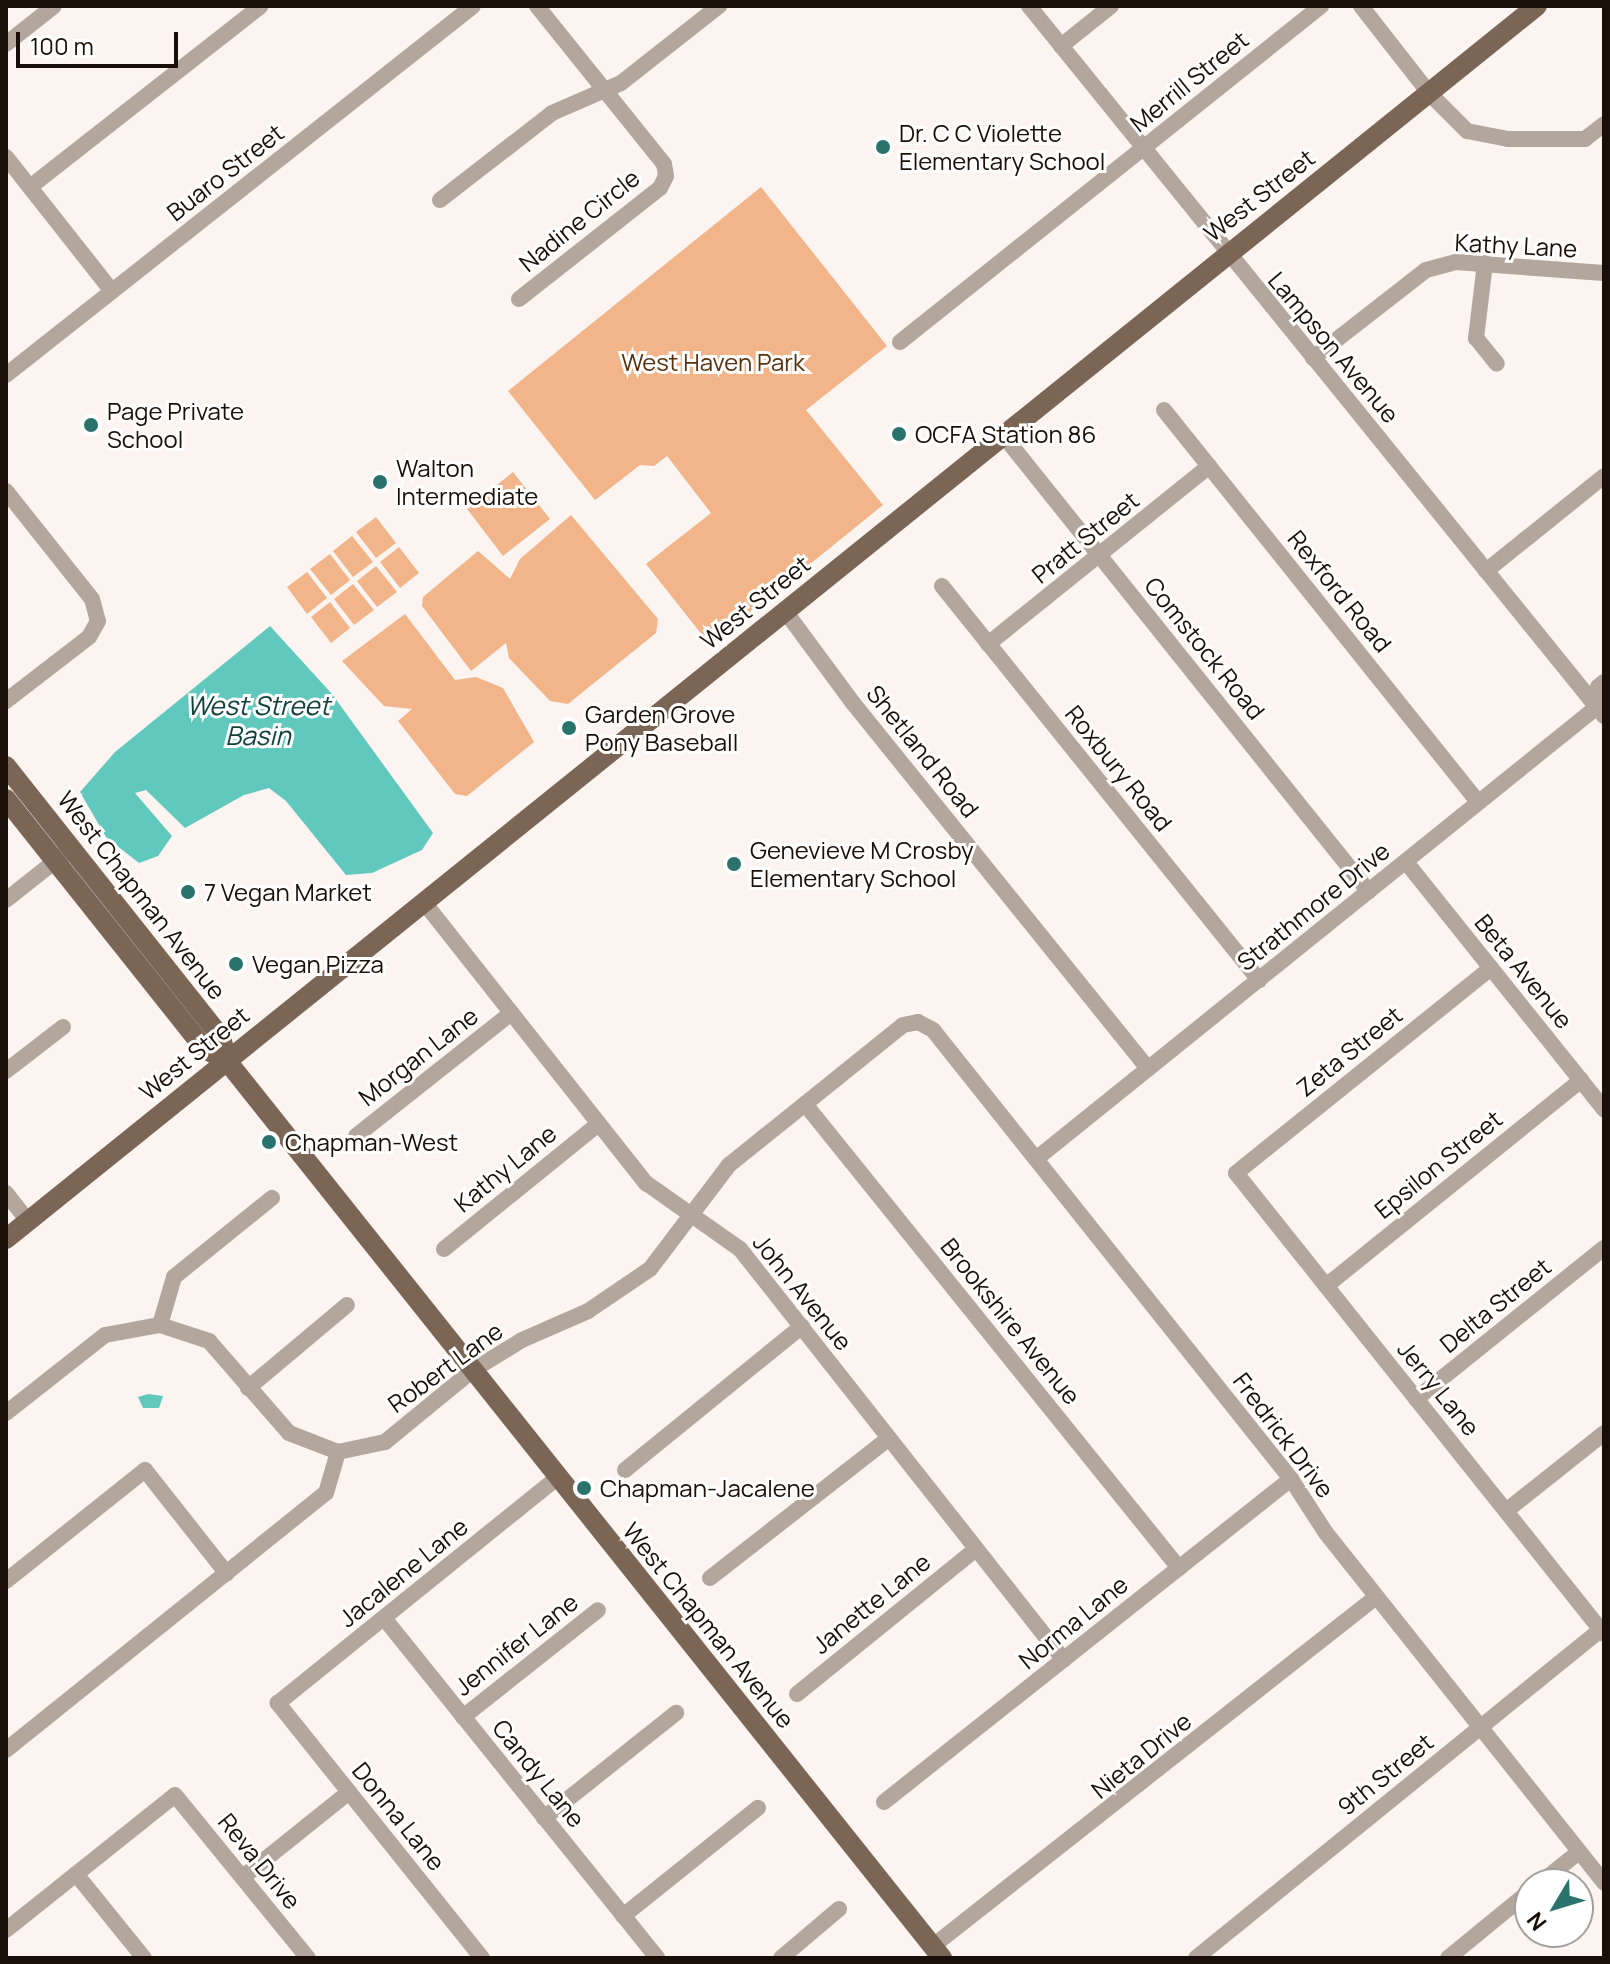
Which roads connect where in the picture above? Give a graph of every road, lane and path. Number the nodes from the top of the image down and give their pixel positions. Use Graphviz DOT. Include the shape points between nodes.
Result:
graph roads {
  1 [pos="54,6"];
  2 [pos="261,6"];
  3 [pos="473,6"];
  4 [pos="537,6"];
  5 [pos="719,6"];
  6 [pos="1029,6"];
  7 [pos="1111,6"];
  8 [pos="1321,6"];
  9 [pos="1361,6"];
  10 [pos="1537,6"];
  11 [pos="6,44"];
  12 [pos="1061,46"];
  13 [pos="606,91"];
  14 [pos="1429,93"];
  15 [pos="1604,124"];
  16 [pos="1142,149"];
  17 [pos="6,157"];
  18 [pos="30,187"];
  19 [pos="440,200"];
  20 [pos="1226,254"];
  21 [pos="1485,263"];
  22 [pos="1604,273"];
  23 [pos="112,291"];
  24 [pos="519,299"];
  25 [pos="900,342"];
  26 [pos="1313,358"];
  27 [pos="1497,364"];
  28 [pos="6,375"];
  29 [pos="1164,410"];
  30 [pos="1003,435"];
  31 [pos="1209,466"];
  32 [pos="1604,476"];
  33 [pos="6,491"];
  34 [pos="1101,557"];
  35 [pos="1486,571"];
  36 [pos="942,586"];
  37 [pos="785,611"];
  38 [pos="988,644"];
  39 [pos="1604,682"];
  40 [pos="6,701"];
  41 [pos="1600,712"];
  42 [pos="6,766"];
  43 [pos="6,799"];
  44 [pos="1478,802"];
  45 [pos="63,855"];
  46 [pos="1406,862"];
  47 [pos="1369,892"];
  48 [pos="6,900"];
  49 [pos="423,901"];
  50 [pos="1491,968"];
  51 [pos="1259,980"];
  52 [pos="510,1014"];
  53 [pos="918,1022"];
  54 [pos="63,1027"];
  55 [pos="227,1061"];
  56 [pos="1148,1069"];
  57 [pos="6,1071"];
  58 [pos="1581,1080"];
  59 [pos="805,1104"];
  60 [pos="1604,1109"];
  61 [pos="597,1125"];
  62 [pos="356,1136"];
  63 [pos="1036,1159"];
  64 [pos="1236,1173"];
  65 [pos="6,1193"];
  66 [pos="272,1198"];
  67 [pos="691,1212"];
  68 [pos="28,1221"];
  69 [pos="6,1239"];
  70 [pos="1604,1248"];
  71 [pos="444,1249"];
  72 [pos="1326,1286"];
  73 [pos="347,1305"];
  74 [pos="160,1325"];
  75 [pos="802,1326"];
  76 [pos="473,1370"];
  77 [pos="248,1388"];
  78 [pos="1416,1399"];
  79 [pos="6,1413"];
  80 [pos="1604,1433"];
  81 [pos="888,1439"];
  82 [pos="338,1452"];
  83 [pos="625,1470"];
  84 [pos="558,1477"];
  85 [pos="1291,1479"];
  86 [pos="1506,1511"];
  87 [pos="975,1550"];
  88 [pos="1179,1568"];
  89 [pos="227,1574"];
  90 [pos="710,1578"];
  91 [pos="6,1581"];
  92 [pos="1376,1597"];
  93 [pos="598,1610"];
  94 [pos="384,1618"];
  95 [pos="1603,1630"];
  96 [pos="1064,1660"];
  97 [pos="797,1694"];
  98 [pos="278,1703"];
  99 [pos="676,1713"];
  100 [pos="463,1717"];
  101 [pos="1480,1729"];
  102 [pos="6,1750"];
  103 [pos="349,1792"];
  104 [pos="884,1802"];
  105 [pos="758,1808"];
  106 [pos="544,1818"];
  107 [pos="1579,1852"];
  108 [pos="1559,1868"];
  109 [pos="76,1874"];
  110 [pos="243,1877"];
  111 [pos="1604,1883"];
  112 [pos="1514,1904"];
  113 [pos="839,1909"];
  114 [pos="623,1916"];
  115 [pos="6,1930"];
  116 [pos="938,1952"];
  117 [pos="144,1958"];
  118 [pos="308,1958"];
  119 [pos="482,1958"];
  120 [pos="657,1958"];
  121 [pos="781,1958"];
  122 [pos="1196,1958"];
  123 [pos="1448,1958"];
  1 -- 11 [label="street"];
  2 -- 18 [label="street"];
  3 -- 23 [label="street, Buaro Street"];
  4 -- 13 [label="street"];
  5 -- 13 [label="street"];
  6 -- 12 [label="street, Lampson Avenue"];
  7 -- 12 [label="street"];
  8 -- 16 [label="street, Merrill Street"];
  9 -- 14 [label="street"];
  10 -- 14 [label="main road, West Street"];
  12 -- 16 [label="street, Lampson Avenue"];
  13 -- 19 [label="street" via="552,113"];
  13 -- 24 [label="street, Nadine Circle" via="664,164 666,176 660,188"];
  14 -- 15 [label="street" via="1467,131 1508,139 1585,139"];
  14 -- 20 [label="main road, West Street"];
  16 -- 20 [label="street, Lampson Avenue"];
  16 -- 25 [label="street, Merrill Street"];
  17 -- 18 [label="street"];
  18 -- 23 [label="street"];
  20 -- 26 [label="street, Lampson Avenue"];
  20 -- 30 [label="main road, West Street"];
  21 -- 22 [label="street, Kathy Lane"];
  21 -- 26 [label="street, Kathy Lane" via="1456,262 1426,270"];
  21 -- 27 [label="street" via="1476,338"];
  23 -- 28 [label="street, Buaro Street"];
  26 -- 35 [label="street, Lampson Avenue"];
  29 -- 31 [label="street, Rexford Road"];
  30 -- 34 [label="street, Comstock Road"];
  30 -- 37 [label="main road, West Street"];
  31 -- 34 [label="street, Pratt Street"];
  31 -- 44 [label="street, Rexford Road"];
  32 -- 35 [label="street"];
  33 -- 40 [label="street" via="92,599 97,614 89,637"];
  34 -- 38 [label="street, Pratt Street"];
  34 -- 47 [label="street, Comstock Road"];
  35 -- 41 [label="street, Lampson Avenue"];
  36 -- 38 [label="street, Roxbury Road"];
  37 -- 49 [label="main road, West Street"];
  37 -- 56 [label="street, Shetland Road"];
  38 -- 51 [label="street, Roxbury Road"];
  39 -- 41 [label="street" via="1598,687"];
  41 -- 44 [label="street, Strathmore Drive"];
  42 -- 45 [label="main road, West Chapman Avenue"];
  43 -- 45 [label="main road, West Chapman Avenue"];
  44 -- 46 [label="street, Strathmore Drive"];
  45 -- 48 [label="street"];
  45 -- 55 [label="main road, West Chapman Avenue" via="221,1037"];
  46 -- 47 [label="street, Strathmore Drive"];
  46 -- 50 [label="street, Beta Avenue"];
  47 -- 51 [label="street, Strathmore Drive"];
  49 -- 52 [label="street, John Avenue"];
  49 -- 55 [label="main road, West Street"];
  50 -- 58 [label="street, Beta Avenue"];
  50 -- 64 [label="street, Zeta Street"];
  51 -- 56 [label="street, Strathmore Drive"];
  52 -- 61 [label="street, John Avenue"];
  52 -- 62 [label="street, Morgan Lane"];
  53 -- 59 [label="street, Robert Lane" via="903,1025"];
  53 -- 63 [label="street, Fredrick Drive" via="933,1030"];
  54 -- 57 [label="street"];
  55 -- 68 [label="main road, West Street"];
  55 -- 76 [label="main road, West Chapman Avenue"];
  56 -- 63 [label="street, Strathmore Drive"];
  58 -- 60 [label="street, Beta Avenue"];
  58 -- 72 [label="street, Epsilon Street"];
  59 -- 67 [label="street, Robert Lane" via="729,1165"];
  59 -- 88 [label="street, Brookshire Avenue"];
  61 -- 67 [label="street, John Avenue" via="646,1183"];
  61 -- 71 [label="street, Kathy Lane"];
  63 -- 85 [label="street, Fredrick Drive"];
  64 -- 72 [label="street, Jerry Lane"];
  65 -- 68 [label="street"];
  66 -- 74 [label="street" via="174,1277"];
  67 -- 75 [label="street, John Avenue" via="740,1249"];
  67 -- 76 [label="street, Robert Lane" via="650,1269 588,1311 522,1340"];
  68 -- 69 [label="main road, West Street"];
  70 -- 78 [label="street, Delta Street"];
  72 -- 78 [label="street, Jerry Lane"];
  73 -- 77 [label="street"];
  74 -- 77 [label="street" via="209,1341"];
  74 -- 79 [label="street" via="105,1335"];
  75 -- 81 [label="street, John Avenue"];
  75 -- 83 [label="street"];
  76 -- 82 [label="street, Robert Lane" via="385,1442"];
  76 -- 84 [label="main road, West Chapman Avenue"];
  77 -- 82 [label="street" via="289,1433"];
  78 -- 86 [label="street, Jerry Lane"];
  80 -- 86 [label="street"];
  81 -- 87 [label="street, John Avenue"];
  81 -- 90 [label="street"];
  82 -- 89 [label="street" via="326,1493"];
  84 -- 94 [label="street, Jacalene Lane"];
  84 -- 116 [label="main road, West Chapman Avenue"];
  85 -- 88 [label="street, Norma Lane"];
  85 -- 92 [label="street, Fredrick Drive"];
  86 -- 95 [label="street, Jerry Lane"];
  87 -- 96 [label="street, John Avenue"];
  87 -- 97 [label="street, Janette Lane"];
  88 -- 96 [label="street, Norma Lane"];
  89 -- 91 [label="street" via="145,1470"];
  89 -- 102 [label="street"];
  92 -- 101 [label="street, Fredrick Drive"];
  92 -- 116 [label="street, Nieta Drive"];
  93 -- 100 [label="street, Jennifer Lane"];
  94 -- 98 [label="street, Jacalene Lane"];
  94 -- 100 [label="street, Candy Lane"];
  95 -- 101 [label="street, 9th Street"];
  96 -- 104 [label="street, Norma Lane"];
  98 -- 103 [label="street, Donna Lane"];
  99 -- 106 [label="street"];
  100 -- 106 [label="street, Candy Lane"];
  101 -- 107 [label="street, Fredrick Drive"];
  101 -- 122 [label="street, 9th Street"];
  103 -- 110 [label="street"];
  103 -- 119 [label="street, Donna Lane"];
  105 -- 114 [label="street"];
  106 -- 114 [label="street, Candy Lane"];
  107 -- 108 [label="street"];
  107 -- 111 [label="street, Fredrick Drive"];
  109 -- 110 [label="street, Reva Drive" via="175,1795"];
  109 -- 115 [label="street"];
  109 -- 117 [label="street"];
  110 -- 118 [label="street, Reva Drive"];
  112 -- 123 [label="street"];
  113 -- 121 [label="street"];
  114 -- 120 [label="street, Candy Lane"];
}
